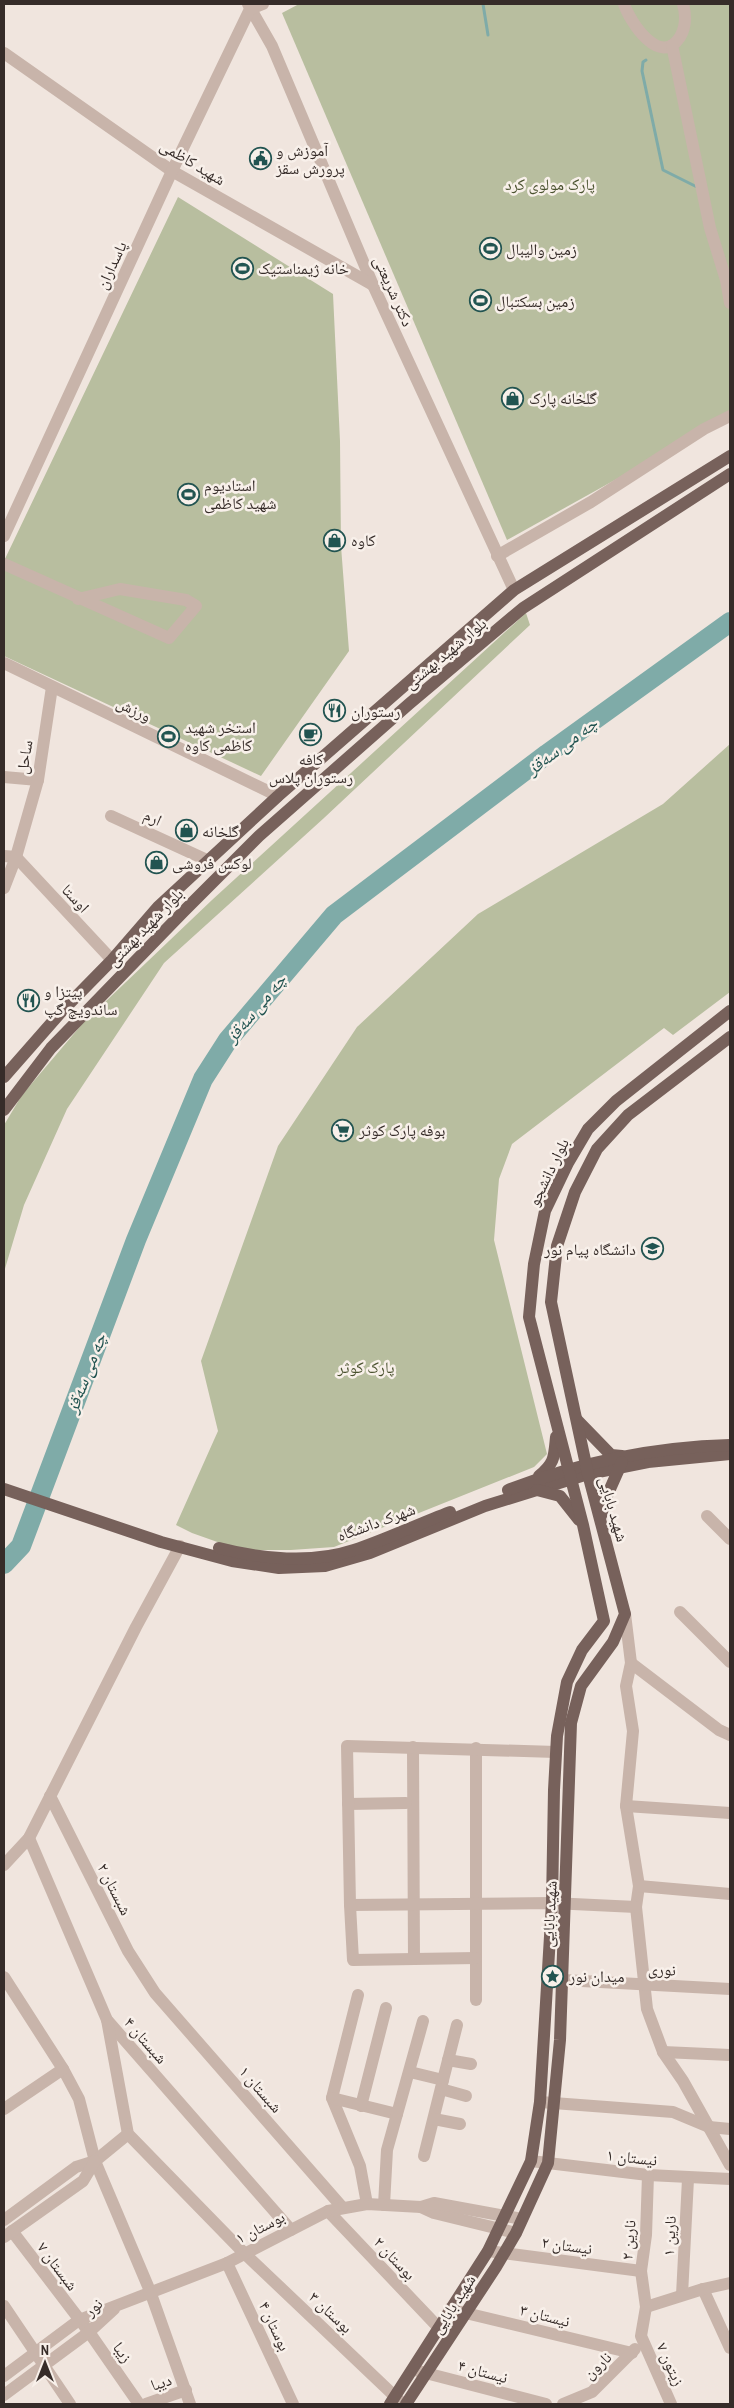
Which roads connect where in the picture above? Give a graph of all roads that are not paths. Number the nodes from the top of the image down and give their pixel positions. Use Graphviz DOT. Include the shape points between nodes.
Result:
graph roads {
  1 [pos="263,4"];
  2 [pos="624,4"];
  3 [pos="683,4"];
  4 [pos="249,6"];
  5 [pos="672,45"];
  6 [pos="4,53"];
  7 [pos="172,171"];
  8 [pos="373,285"];
  9 [pos="730,303"];
  10 [pos="730,416"];
  11 [pos="730,456"];
  12 [pos="730,474"];
  13 [pos="4,536"];
  14 [pos="497,556"];
  15 [pos="4,564"];
  16 [pos="514,590"];
  17 [pos="78,599"];
  18 [pos="523,608"];
  19 [pos="4,663"];
  20 [pos="52,687"];
  21 [pos="4,776"];
  22 [pos="38,780"];
  23 [pos="278,796"];
  24 [pos="111,816"];
  25 [pos="10,857"];
  26 [pos="209,861"];
  27 [pos="4,888"];
  28 [pos="112,960"];
  29 [pos="730,1011"];
  30 [pos="730,1037"];
  31 [pos="4,1077"];
  32 [pos="4,1110"];
  33 [pos="530,1301"];
  34 [pos="551,1302"];
  35 [pos="578,1420"];
  36 [pos="556,1422"];
  37 [pos="730,1445"];
  38 [pos="730,1454"];
  39 [pos="622,1462"];
  40 [pos="587,1470"];
  41 [pos="569,1475"];
  42 [pos="4,1482"];
  43 [pos="535,1484"];
  44 [pos="4,1490"];
  45 [pos="707,1516"];
  46 [pos="601,1518"];
  47 [pos="583,1525"];
  48 [pos="162,1538"];
  49 [pos="730,1538"];
  50 [pos="180,1546"];
  51 [pos="680,1612"];
  52 [pos="626,1614"];
  53 [pos="730,1662"];
  54 [pos="631,1663"];
  55 [pos="730,1735"];
  56 [pos="413,1747"];
  57 [pos="476,1748"];
  58 [pos="556,1752"];
  59 [pos="50,1796"];
  60 [pos="406,1803"];
  61 [pos="348,1804"];
  62 [pos="626,1806"];
  63 [pos="730,1813"];
  64 [pos="29,1838"];
  65 [pos="4,1866"];
  66 [pos="639,1886"];
  67 [pos="730,1894"];
  68 [pos="552,1903"];
  69 [pos="566,1903"];
  70 [pos="413,1904"];
  71 [pos="475,1904"];
  72 [pos="350,1905"];
  73 [pos="636,1907"];
  74 [pos="476,1958"];
  75 [pos="414,1959"];
  76 [pos="4,1977"];
  77 [pos="563,1980"];
  78 [pos="643,1984"];
  79 [pos="730,1989"];
  80 [pos="155,1993"];
  81 [pos="358,1995"];
  82 [pos="476,2000"];
  83 [pos="386,2008"];
  84 [pos="108,2020"];
  85 [pos="423,2021"];
  86 [pos="457,2025"];
  87 [pos="663,2052"];
  88 [pos="730,2055"];
  89 [pos="448,2060"];
  90 [pos="471,2064"];
  91 [pos="63,2069"];
  92 [pos="410,2072"];
  93 [pos="442,2085"];
  94 [pos="466,2096"];
  95 [pos="332,2098"];
  96 [pos="540,2102"];
  97 [pos="6,2103"];
  98 [pos="555,2103"];
  99 [pos="361,2106"];
  100 [pos="397,2114"];
  101 [pos="434,2119"];
  102 [pos="460,2124"];
  103 [pos="709,2126"];
  104 [pos="730,2129"];
  105 [pos="128,2134"];
  106 [pos="424,2156"];
  107 [pos="95,2160"];
  108 [pos="531,2161"];
  109 [pos="548,2163"];
  110 [pos="730,2165"];
  111 [pos="648,2175"];
  112 [pos="688,2178"];
  113 [pos="730,2179"];
  114 [pos="367,2204"];
  115 [pos="384,2204"];
  116 [pos="342,2207"];
  117 [pos="421,2207"];
  118 [pos="328,2211"];
  119 [pos="506,2216"];
  120 [pos="4,2219"];
  121 [pos="522,2219"];
  122 [pos="291,2230"];
  123 [pos="500,2230"];
  124 [pos="516,2233"];
  125 [pos="8,2234"];
  126 [pos="488,2251"];
  127 [pos="244,2253"];
  128 [pos="505,2253"];
  129 [pos="227,2263"];
  130 [pos="641,2271"];
  131 [pos="730,2283"];
  132 [pos="702,2289"];
  133 [pos="150,2291"];
  134 [pos="682,2295"];
  135 [pos="119,2305"];
  136 [pos="4,2306"];
  137 [pos="646,2308"];
  138 [pos="450,2309"];
  139 [pos="468,2313"];
  140 [pos="79,2320"];
  141 [pos="438,2327"];
  142 [pos="89,2332"];
  143 [pos="641,2336"];
  144 [pos="730,2348"];
  145 [pos="36,2352"];
  146 [pos="632,2353"];
  147 [pos="44,2364"];
  148 [pos="411,2369"];
  149 [pos="426,2373"];
  150 [pos="4,2376"];
  151 [pos="186,2390"];
  152 [pos="4,2396"];
  153 [pos="399,2402"];
  154 [pos="70,2404"];
  155 [pos="139,2404"];
  156 [pos="146,2404"];
  157 [pos="190,2404"];
  158 [pos="293,2404"];
  159 [pos="546,2404"];
  160 [pos="563,2404"];
  161 [pos="671,2404"];
  1 -- 4 [label="street"];
  2 -- 5 [label="street" via="632,23 647,41 664,47"];
  3 -- 5 [label="street" via="684,30"];
  4 -- 7 [label="street, پاسداران"];
  4 -- 8 [label="street, دکتر شریعتی" via="272,46"];
  5 -- 9 [label="street" via="710,228"];
  6 -- 7 [label="street, شهید کاظمی"];
  7 -- 8 [label="street, شهید کاظمی"];
  7 -- 13 [label="street, پاسداران"];
  8 -- 14 [label="street, دکتر شریعتی"];
  10 -- 14 [label="street"];
  11 -- 16 [label="main road, بلوار شهید بهشتی"];
  12 -- 18 [label="main road, بلوار شهید بهشتی"];
  14 -- 16 [label="street, دکتر شریعتی"];
  15 -- 17 [label="street"];
  16 -- 18 [label="main road"];
  16 -- 23 [label="main road, بلوار شهید بهشتی"];
  17 -- 17 [label="street" via="169,638 196,606 186,600 120,589"];
  18 -- 32 [label="main road, بلوار شهید بهشتی" via="259,836 51,1048"];
  19 -- 20 [label="street, ورزش"];
  20 -- 22 [label="street, ساحل"];
  20 -- 23 [label="street, ورزش"];
  21 -- 22 [label="street"];
  22 -- 25 [label="street, ساحل"];
  23 -- 26 [label="main road, بلوار شهید بهشتی"];
  24 -- 26 [label="street, ارم"];
  25 -- 27 [label="street, ساحل"];
  25 -- 28 [label="street, اوستا"];
  26 -- 28 [label="main road, بلوار شهید بهشتی" via="158,907"];
  28 -- 31 [label="main road, بلوار شهید بهشتی"];
  29 -- 33 [label="main road, بلوار دانشجو" via="616,1101 588,1129 545,1211"];
  30 -- 34 [label="main road, بلوار دانشجو" via="628,1115 597,1149 575,1192 557,1246"];
  33 -- 34 [label="main road"];
  33 -- 36 [label="main road, بلوار دانشجو" via="529,1317"];
  34 -- 35 [label="main road, بلوار دانشجو"];
  35 -- 39 [label="main road" via="611,1455"];
  35 -- 40 [label="main road, بلوار دانشجو"];
  36 -- 41 [label="main road, بلوار دانشجو"];
  36 -- 43 [label="main road" via="553,1462"];
  37 -- 39 [label="main road" via="676,1449"];
  38 -- 39 [label="main road"];
  39 -- 40 [label="main road"];
  39 -- 46 [label="main road"];
  40 -- 41 [label="main road"];
  40 -- 46 [label="main road, شهید بابایی"];
  41 -- 43 [label="main road"];
  41 -- 47 [label="main road, شهید بابایی"];
  42 -- 48 [label="main road"];
  43 -- 47 [label="main road" via="560,1496"];
  43 -- 48 [label="main road, شهرک دانشگاه" via="335,1555 306,1558 247,1554"];
  43 -- 50 [label="main road" via="370,1553 326,1566 279,1568 249,1564"];
  44 -- 48 [label="main road"];
  45 -- 49 [label="street"];
  46 -- 52 [label="main road, شهید بابایی"];
  47 -- 58 [label="main road, شهید بابایی" via="604,1621 582,1650 567,1682"];
  48 -- 50 [label="main road"];
  50 -- 59 [label="street"];
  51 -- 53 [label="street"];
  52 -- 54 [label="street"];
  52 -- 69 [label="main road, شهید بابایی" via="613,1642 581,1686 571,1723"];
  54 -- 55 [label="street"];
  54 -- 62 [label="street" via="626,1686 633,1731"];
  56 -- 57 [label="street"];
  56 -- 61 [label="street" via="347,1746"];
  56 -- 70 [label="street"];
  57 -- 58 [label="street"];
  57 -- 71 [label="street"];
  58 -- 68 [label="main road, شهید بابایی"];
  59 -- 64 [label="street"];
  59 -- 80 [label="street, شبستان ۲" via="128,1950"];
  60 -- 61 [label="street"];
  61 -- 72 [label="street"];
  62 -- 63 [label="street"];
  62 -- 66 [label="street"];
  64 -- 65 [label="street"];
  64 -- 84 [label="street, شبستان ۴"];
  66 -- 67 [label="street"];
  66 -- 73 [label="street"];
  68 -- 69 [label="street"];
  68 -- 71 [label="street"];
  68 -- 96 [label="main road, شهید بابایی"];
  69 -- 73 [label="street"];
  69 -- 77 [label="main road, شهید بابایی"];
  70 -- 71 [label="street"];
  70 -- 72 [label="street"];
  70 -- 75 [label="street"];
  71 -- 74 [label="street"];
  72 -- 75 [label="street" via="353,1960"];
  73 -- 78 [label="street"];
  74 -- 75 [label="street"];
  74 -- 82 [label="street"];
  76 -- 91 [label="street"];
  77 -- 78 [label="street, نوری"];
  77 -- 98 [label="main road, شهید بابایی"];
  78 -- 79 [label="street, نوری"];
  78 -- 87 [label="street" via="647,2009"];
  80 -- 116 [label="street, شبستان ۱"];
  81 -- 95 [label="street"];
  83 -- 99 [label="street"];
  84 -- 105 [label="street"];
  84 -- 122 [label="street, شبستان ۴"];
  85 -- 92 [label="street"];
  86 -- 89 [label="street"];
  87 -- 88 [label="street"];
  87 -- 103 [label="street"];
  89 -- 90 [label="street"];
  89 -- 93 [label="street"];
  91 -- 97 [label="street"];
  91 -- 107 [label="street" via="80,2099"];
  92 -- 93 [label="street"];
  92 -- 100 [label="street"];
  93 -- 94 [label="street"];
  93 -- 101 [label="street"];
  95 -- 99 [label="street"];
  95 -- 114 [label="street" via="360,2166"];
  96 -- 98 [label="street"];
  96 -- 108 [label="main road, شهید بابایی"];
  98 -- 103 [label="street" via="673,2112"];
  98 -- 109 [label="main road, شهید بابایی"];
  99 -- 100 [label="street"];
  100 -- 115 [label="street" via="387,2150"];
  101 -- 102 [label="street"];
  101 -- 106 [label="street"];
  103 -- 104 [label="street"];
  103 -- 110 [label="street"];
  105 -- 107 [label="street"];
  105 -- 127 [label="street, بوستان ۳"];
  107 -- 120 [label="street" via="76,2167"];
  107 -- 125 [label="street" via="83,2181"];
  107 -- 133 [label="street"];
  108 -- 109 [label="street, نیستان ۱"];
  108 -- 119 [label="main road, شهید بابایی"];
  109 -- 111 [label="street, نیستان ۱"];
  109 -- 121 [label="main road, شهید بابایی"];
  111 -- 112 [label="street, نیستان ۱"];
  111 -- 130 [label="street, نارین ۲"];
  112 -- 113 [label="street, نیستان ۱"];
  112 -- 134 [label="street, نارین ۱"];
  114 -- 115 [label="street, بوستان ۱"];
  114 -- 116 [label="street, بوستان ۱"];
  115 -- 117 [label="street, بوستان ۱"];
  116 -- 118 [label="street, بوستان ۱"];
  117 -- 119 [label="street, بوستان ۱" via="434,2204"];
  117 -- 123 [label="street, بوستان ۱"];
  118 -- 122 [label="street, بوستان ۱"];
  118 -- 141 [label="street, بوستان ۲"];
  119 -- 121 [label="street, بوستان ۱"];
  119 -- 123 [label="main road, شهید بابایی"];
  121 -- 124 [label="main road, شهید بابایی"];
  122 -- 127 [label="street, بوستان ۱"];
  123 -- 124 [label="street, بوستان ۱"];
  123 -- 126 [label="main road, شهید بابایی"];
  124 -- 128 [label="main road, شهید بابایی"];
  125 -- 140 [label="street, شبستان ۷"];
  126 -- 128 [label="street, نیستان ۲"];
  126 -- 138 [label="main road, شهید بابایی"];
  127 -- 129 [label="street, بوستان ۱"];
  127 -- 153 [label="street, بوستان ۳"];
  128 -- 130 [label="street, نیستان ۲"];
  128 -- 139 [label="main road, شهید بابایی"];
  129 -- 133 [label="street, بوستان ۱"];
  129 -- 158 [label="street, بوستان ۴"];
  130 -- 137 [label="street, نارین ۲"];
  131 -- 132 [label="street"];
  132 -- 134 [label="street"];
  132 -- 144 [label="street"];
  133 -- 135 [label="street, بوستان ۱"];
  133 -- 151 [label="street"];
  134 -- 137 [label="street"];
  135 -- 140 [label="street, نور"];
  135 -- 142 [label="street, نور"];
  136 -- 145 [label="street"];
  137 -- 143 [label="street, زیتون ۷"];
  138 -- 139 [label="street, نیستان ۳"];
  138 -- 141 [label="main road, شهید بابایی"];
  139 -- 146 [label="street, نیستان ۳"];
  139 -- 149 [label="main road, شهید بابایی"];
  140 -- 142 [label="street, زیبا"];
  140 -- 145 [label="street, نور"];
  141 -- 148 [label="main road, شهید بابایی"];
  142 -- 147 [label="street, نور"];
  142 -- 155 [label="street, زیبا"];
  143 -- 146 [label="street, نارون"];
  143 -- 161 [label="street, زیتون ۷"];
  145 -- 147 [label="street"];
  145 -- 150 [label="street, نور"];
  146 -- 160 [label="street, نارون" via="592,2392"];
  147 -- 152 [label="street, نور"];
  147 -- 154 [label="street"];
  148 -- 149 [label="street, نیستان ۴"];
  148 -- 153 [label="main road, شهید بابایی"];
  149 -- 153 [label="main road, شهید بابایی"];
  149 -- 159 [label="street, نیستان ۴"];
  151 -- 156 [label="street, دیبا"];
  151 -- 157 [label="street"];
}
